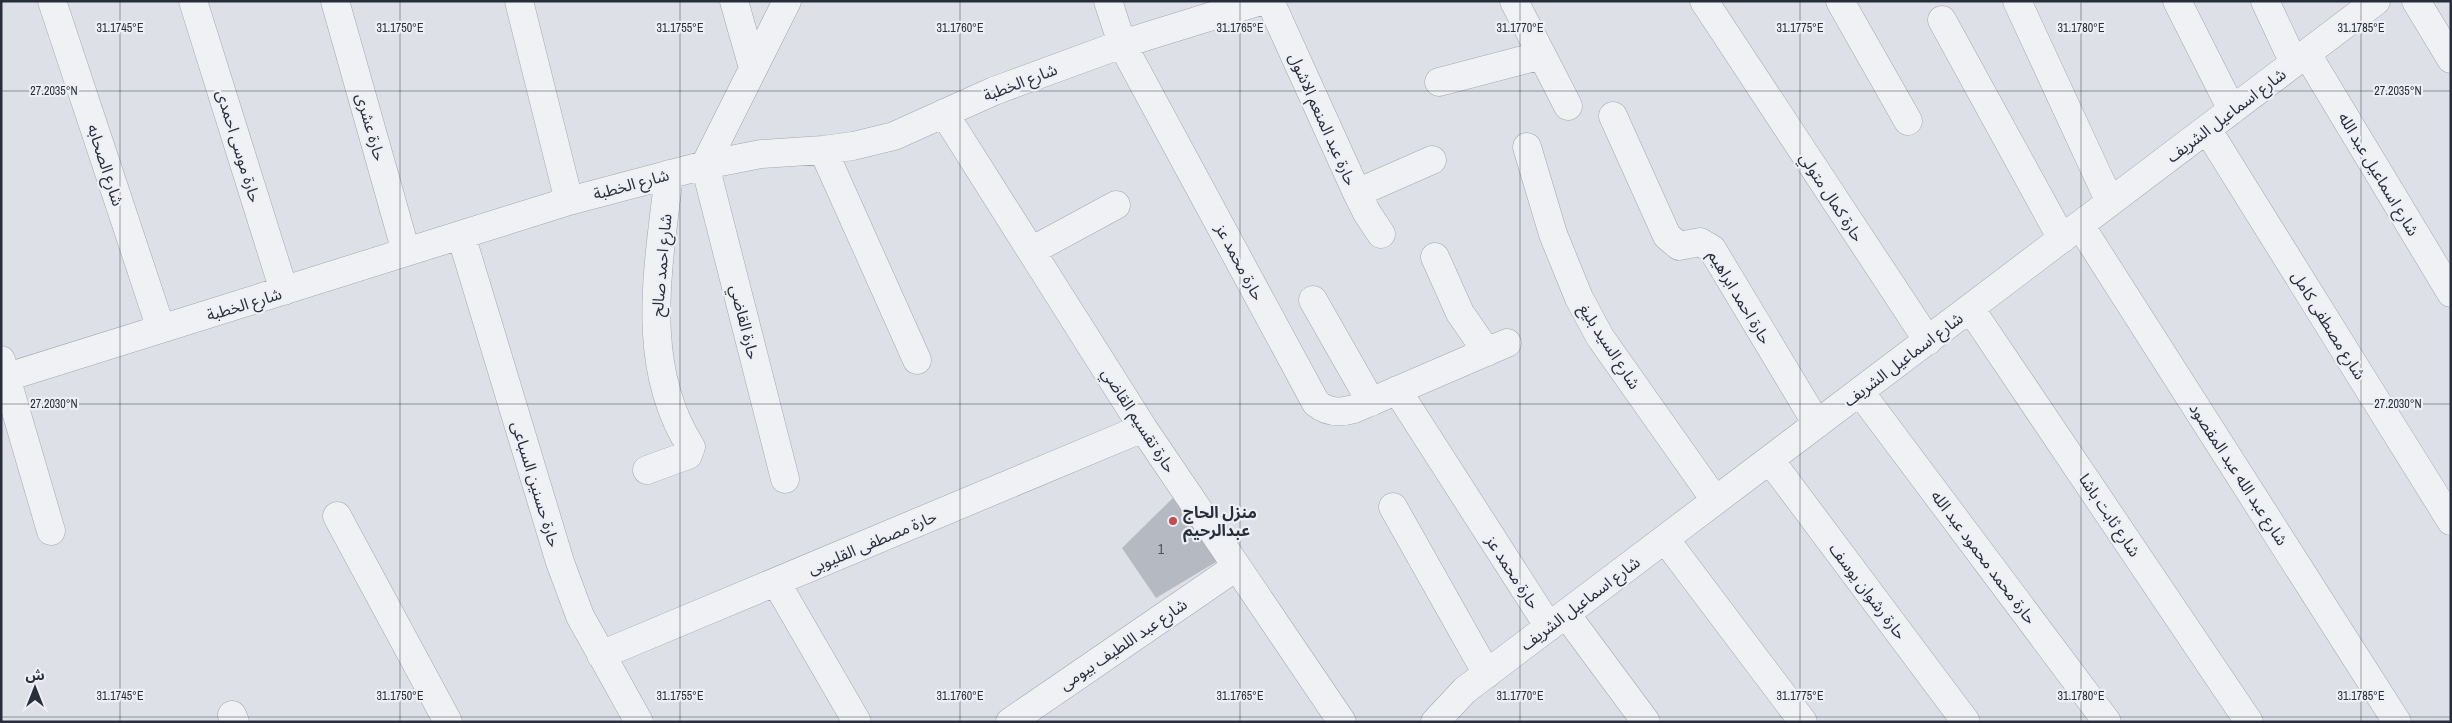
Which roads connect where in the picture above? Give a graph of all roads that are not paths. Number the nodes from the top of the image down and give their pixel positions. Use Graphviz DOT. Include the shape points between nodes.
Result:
graph roads {
  1 [pos="52,1"];
  2 [pos="193,1"];
  3 [pos="335,1"];
  4 [pos="519,1"];
  5 [pos="734,1"];
  6 [pos="787,1"];
  7 [pos="1108,1"];
  8 [pos="1261,1"];
  9 [pos="1270,1"];
  10 [pos="1514,1"];
  11 [pos="1704,1"];
  12 [pos="1840,1"];
  13 [pos="2017,1"];
  14 [pos="2178,1"];
  15 [pos="2265,1"];
  16 [pos="2376,1"];
  17 [pos="2416,1"];
  18 [pos="1942,20"];
  19 [pos="1122,44"];
  20 [pos="1542,55"];
  21 [pos="2300,58"];
  22 [pos="2451,59"];
  23 [pos="753,68"];
  24 [pos="1439,82"];
  25 [pos="1568,106"];
  26 [pos="2232,110"];
  27 [pos="944,113"];
  28 [pos="1613,116"];
  29 [pos="1908,121"];
  30 [pos="2207,129"];
  31 [pos="1527,147"];
  32 [pos="823,150"];
  33 [pos="1432,160"];
  34 [pos="704,165"];
  35 [pos="669,174"];
  36 [pos="1357,193"];
  37 [pos="570,201"];
  38 [pos="2110,202"];
  39 [pos="1116,205"];
  40 [pos="2071,232"];
  41 [pos="1381,234"];
  42 [pos="461,235"];
  43 [pos="1031,251"];
  44 [pos="406,252"];
  45 [pos="1434,257"];
  46 [pos="284,291"];
  47 [pos="2451,293"];
  48 [pos="1313,300"];
  49 [pos="1970,308"];
  50 [pos="161,330"];
  51 [pos="1928,341"];
  52 [pos="917,360"];
  53 [pos="3,372"];
  54 [pos="1397,390"];
  55 [pos="1860,392"];
  56 [pos="1371,402"];
  57 [pos="1817,424"];
  58 [pos="1143,428"];
  59 [pos="1770,460"];
  60 [pos="647,470"];
  61 [pos="785,479"];
  62 [pos="1715,500"];
  63 [pos="1393,508"];
  64 [pos="337,516"];
  65 [pos="2451,521"];
  66 [pos="51,531"];
  67 [pos="1665,539"];
  68 [pos="1236,567"];
  69 [pos="776,582"];
  70 [pos="1557,621"];
  71 [pos="601,655"];
  72 [pos="1487,674"];
  73 [pos="448,722"];
  74 [pos="639,722"];
  75 [pos="857,722"];
  76 [pos="1010,722"];
  77 [pos="1342,722"];
  78 [pos="1435,722"];
  79 [pos="1646,722"];
  80 [pos="1803,722"];
  81 [pos="1966,722"];
  82 [pos="2107,722"];
  83 [pos="2249,722"];
  84 [pos="2397,722"];
  1 -- 50 [label="street, شارع الصحابه"];
  2 -- 46 [label="street, حارة موسى احمدى"];
  3 -- 44 [label="street, حارة عشرى"];
  4 -- 37 [label="street"];
  5 -- 23 [label="street"];
  6 -- 23 [label="street"];
  7 -- 19 [label="street, حارة محمد عز"];
  8 -- 19 [label="street, شارع الخطبة"];
  9 -- 36 [label="street, حارة عبد المنعم الاشول"];
  10 -- 20 [label="street"];
  11 -- 51 [label="street, حارة كمال متولي"];
  12 -- 29 [label="street"];
  13 -- 38 [label="street"];
  14 -- 26 [label="street"];
  15 -- 21 [label="street, شارع اسماعيل عبد الله"];
  16 -- 21 [label="street, شارع اسماعيل الشريف"];
  17 -- 22 [label="street"];
  18 -- 40 [label="street, شارع عبد الله عبد المقصود"];
  19 -- 27 [label="street, شارع الخطبة"];
  19 -- 56 [label="street, حارة محمد عز" via="1316,403 1324,409 1343,412"];
  20 -- 24 [label="street"];
  20 -- 25 [label="street"];
  21 -- 26 [label="street, شارع اسماعيل الشريف"];
  21 -- 47 [label="street, شارع اسماعيل عبد الله"];
  23 -- 34 [label="street"];
  26 -- 30 [label="street, شارع اسماعيل الشريف"];
  27 -- 32 [label="street, شارع الخطبة" via="894,136"];
  27 -- 43 [label="street, حارة تقسيم القاضي"];
  28 -- 57 [label="street, حارة احمد ابراهيم" via="1666,236 1679,246 1700,242 1712,249"];
  30 -- 38 [label="street, شارع اسماعيل الشريف"];
  30 -- 65 [label="street, شارع مصطفى كامل"];
  31 -- 62 [label="street, شارع السيد بليغ" via="1553,234 1578,298 1600,337"];
  32 -- 34 [label="street, شارع الخطبة" via="761,154"];
  32 -- 52 [label="street"];
  33 -- 36 [label="street"];
  34 -- 35 [label="street, شارع الخطبة"];
  34 -- 61 [label="street, حارة القاضي"];
  35 -- 37 [label="street, شارع الخطبة"];
  35 -- 60 [label="street, شارع احمد صالح" via="655,302 656,336 669,398 691,447 688,455"];
  36 -- 41 [label="street, حارة عبد المنعم الاشول"];
  37 -- 42 [label="street, شارع الخطبة"];
  38 -- 40 [label="street, شارع اسماعيل الشريف"];
  39 -- 43 [label="street"];
  40 -- 49 [label="street, شارع اسماعيل الشريف"];
  40 -- 84 [label="street, شارع عبد الله عبد المقصود"];
  42 -- 44 [label="street, شارع الخطبة"];
  42 -- 71 [label="street, حارة حسنين السباعى" via="560,562 580,616"];
  43 -- 58 [label="street, حارة تقسيم القاضي"];
  44 -- 46 [label="street, شارع الخطبة"];
  45 -- 54 [label="street, حارة محمد عز" via="1460,313 1497,348"];
  46 -- 50 [label="street, شارع الخطبة"];
  48 -- 56 [label="street"];
  49 -- 51 [label="street, شارع اسماعيل الشريف"];
  49 -- 83 [label="street, شارع ثابت باشا"];
  50 -- 53 [label="street, شارع الخطبة"];
  51 -- 55 [label="street, شارع اسماعيل الشريف"];
  53 -- 66 [label="street"];
  54 -- 56 [label="street, حارة محمد عز"];
  54 -- 70 [label="street, حارة محمد عز"];
  55 -- 57 [label="street, شارع اسماعيل الشريف"];
  55 -- 82 [label="street, حارة محمد محمود عبد الله"];
  57 -- 59 [label="street, شارع اسماعيل الشريف"];
  58 -- 68 [label="street, حارة تقسيم القاضي"];
  58 -- 69 [label="street, حارة مصطفى القليوبى"];
  59 -- 62 [label="street, شارع اسماعيل الشريف"];
  59 -- 81 [label="street, حارة رشوان يوسف"];
  62 -- 67 [label="street, شارع اسماعيل الشريف"];
  63 -- 72 [label="street"];
  64 -- 73 [label="street"];
  67 -- 70 [label="street, شارع اسماعيل الشريف"];
  67 -- 80 [label="street"];
  68 -- 76 [label="street, شارع عبد اللطيف بيومى"];
  68 -- 77 [label="street, حارة تقسيم القاضي"];
  69 -- 71 [label="street, حارة مصطفى القليوبى"];
  69 -- 75 [label="street"];
  70 -- 72 [label="street, شارع اسماعيل الشريف"];
  70 -- 79 [label="street, حارة محمد عز"];
  71 -- 74 [label="street, حارة حسنين السباعى"];
  72 -- 78 [label="street, شارع اسماعيل الشريف" via="1465,690"];
}
